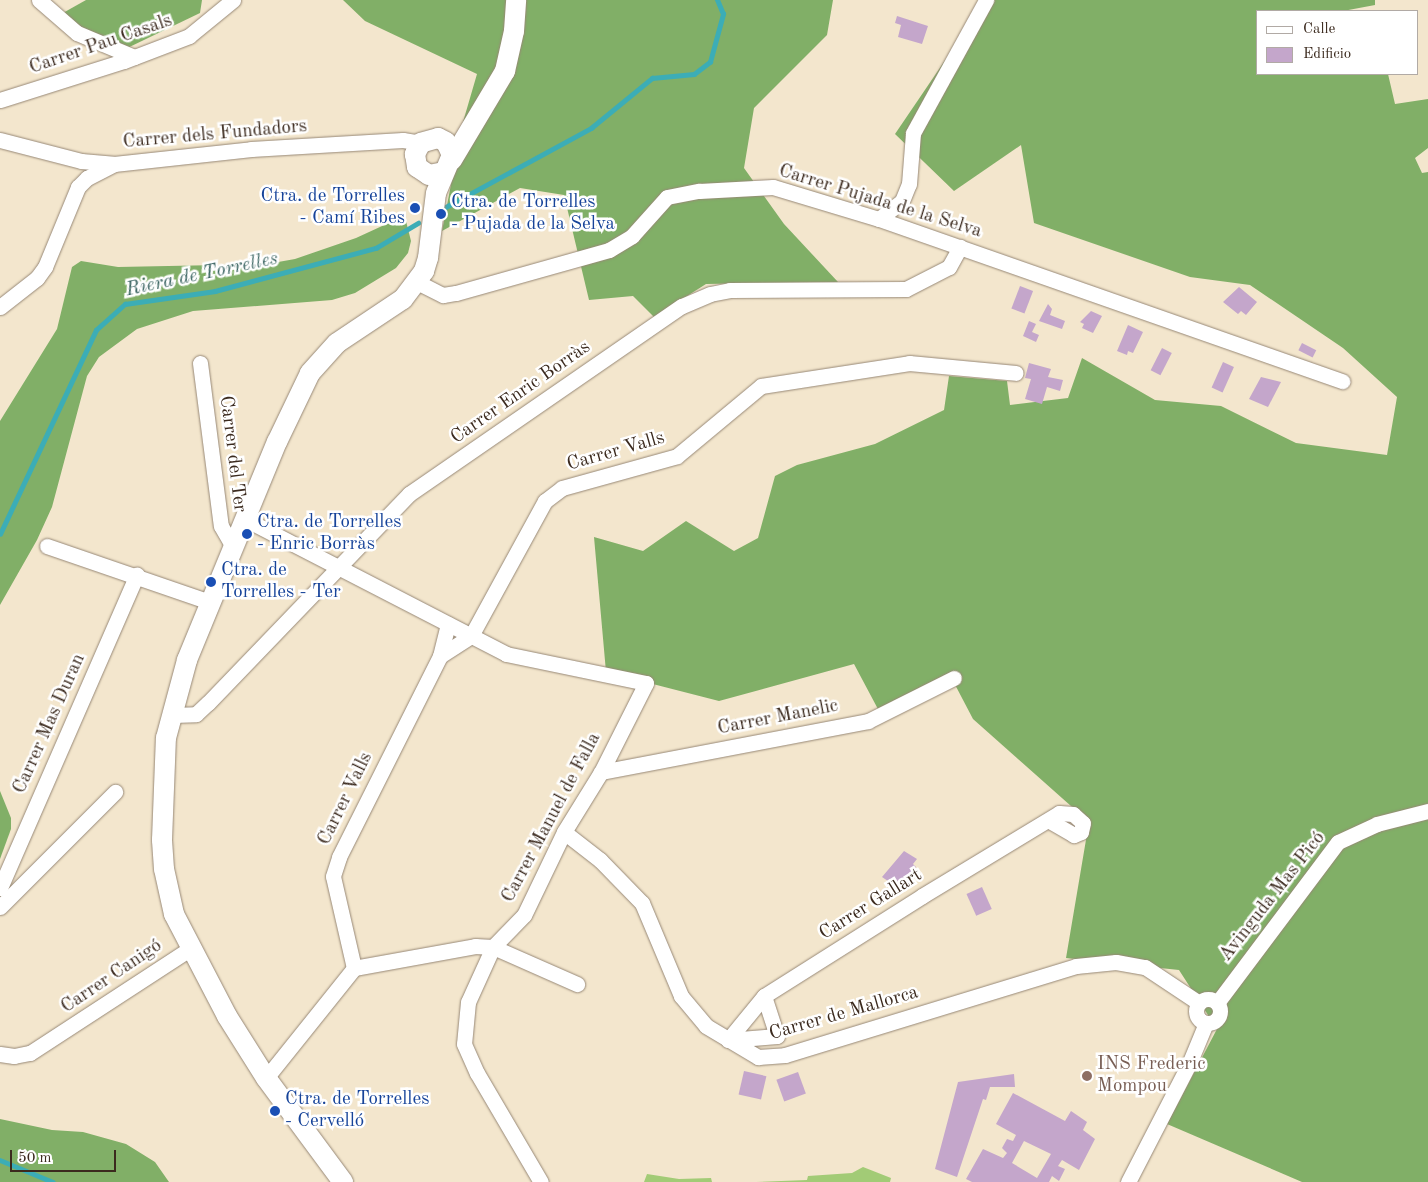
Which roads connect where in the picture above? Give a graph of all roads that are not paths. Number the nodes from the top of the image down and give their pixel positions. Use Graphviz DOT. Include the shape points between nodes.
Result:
graph roads {
  1 [pos="39,0"];
  2 [pos="234,0"];
  3 [pos="516,0"];
  4 [pos="986,0"];
  5 [pos="134,57"];
  6 [pos="0,100"];
  7 [pos="470,128"];
  8 [pos="0,140"];
  9 [pos="442,140"];
  10 [pos="421,143"];
  11 [pos="114,164"];
  12 [pos="448,166"];
  13 [pos="421,171"];
  14 [pos="432,213"];
  15 [pos="879,219"];
  16 [pos="960,247"];
  17 [pos="417,282"];
  18 [pos="0,307"];
  19 [pos="200,363"];
  20 [pos="1016,373"];
  21 [pos="1342,381"];
  22 [pos="245,519"];
  23 [pos="47,546"];
  24 [pos="233,547"];
  25 [pos="340,567"];
  26 [pos="137,575"];
  27 [pos="210,602"];
  28 [pos="448,624"];
  29 [pos="471,636"];
  30 [pos="440,656"];
  31 [pos="954,678"];
  32 [pos="172,715"];
  33 [pos="601,772"];
  34 [pos="115,792"];
  35 [pos="1428,811"];
  36 [pos="1050,821"];
  37 [pos="564,832"];
  38 [pos="0,888"];
  39 [pos="0,907"];
  40 [pos="493,947"];
  41 [pos="191,948"];
  42 [pos="354,968"];
  43 [pos="577,984"];
  44 [pos="764,996"];
  45 [pos="1199,1003"];
  46 [pos="1218,1003"];
  47 [pos="1206,1022"];
  48 [pos="728,1040"];
  49 [pos="0,1054"];
  50 [pos="266,1078"];
  51 [pos="343,1182"];
  52 [pos="541,1182"];
  53 [pos="1128,1182"];
  1 -- 5 [label="street" via="76,33"];
  2 -- 5 [label="street, Carrer Pau Casals" via="189,36"];
  3 -- 7 [label="main road" via="509,59 488,105"];
  4 -- 15 [label="street" via="913,133 909,184 902,201"];
  5 -- 6 [label="street, Carrer Pau Casals"];
  7 -- 9 [label="main road"];
  7 -- 12 [label="main road"];
  8 -- 11 [label="street" via="81,161"];
  9 -- 10 [label="main road" via="429,138"];
  9 -- 12 [label="main road" via="450,148"];
  10 -- 11 [label="street, Carrer dels Fundadors" via="403,140 251,149"];
  10 -- 13 [label="main road" via="414,158"];
  11 -- 18 [label="street, Carrer dels Fundadors" via="87,178 78,187 45,267 37,278"];
  12 -- 13 [label="main road" via="433,176"];
  12 -- 14 [label="main road"];
  13 -- 14 [label="main road"];
  14 -- 17 [label="main road" via="428,258"];
  15 -- 16 [label="street, Carrer Pujada de la Selva"];
  15 -- 17 [label="street, Carrer Pujada de la Selva" via="773,188 699,191 667,197 632,236 609,250 443,295"];
  16 -- 21 [label="street, Carrer Pujada de la Selva"];
  16 -- 25 [label="street, Carrer Enric Borràs" via="949,267 906,289 730,290 710,294 682,306 409,494"];
  17 -- 22 [label="main road" via="403,299 337,343 310,372"];
  19 -- 24 [label="street, Carrer del Ter" via="222,526"];
  20 -- 29 [label="street, Carrer Valls" via="909,364 761,386 677,456 562,488 545,501"];
  22 -- 24 [label="main road"];
  22 -- 25 [label="street"];
  23 -- 26 [label="street"];
  24 -- 27 [label="main road"];
  25 -- 28 [label="street"];
  25 -- 32 [label="street, Carrer Enric Borràs" via="208,704 196,714"];
  26 -- 27 [label="street"];
  26 -- 38 [label="street, Carrer Mas Duran"];
  27 -- 32 [label="main road" via="184,668"];
  28 -- 29 [label="street"];
  28 -- 30 [label="street, Carrer Valls"];
  29 -- 30 [label="street, Carrer Valls"];
  29 -- 33 [label="street, Carrer Manuel de Falla" via="506,654 646,683"];
  30 -- 42 [label="street, Carrer Valls" via="339,856 333,876"];
  31 -- 33 [label="street, Carrer Manelic" via="868,721"];
  32 -- 41 [label="main road" via="166,747 164,869 174,914"];
  33 -- 37 [label="street, Carrer Manuel de Falla"];
  34 -- 39 [label="street"];
  35 -- 46 [label="street, Avinguda Mas Picó" via="1377,824 1338,842"];
  36 -- 44 [label="street, Carrer Gallart" via="922,896"];
  37 -- 40 [label="street, Carrer Manuel de Falla" via="524,915"];
  37 -- 48 [label="street, Carrer de Mallorca" via="600,860 642,903 681,996 706,1026"];
  40 -- 42 [label="street" via="475,946"];
  40 -- 43 [label="street"];
  40 -- 52 [label="street, Carrer Manuel de Falla" via="468,1002 464,1044 477,1073"];
  41 -- 49 [label="street, Carrer Canigó" via="30,1053"];
  41 -- 50 [label="main road" via="227,1016"];
  42 -- 50 [label="street"];
  44 -- 48 [label="street, Carrer Gallart"];
  44 -- 48 [label="street" via="777,1036"];
  45 -- 46 [label="street" via="1209,999"];
  45 -- 47 [label="street" via="1197,1015"];
  45 -- 48 [label="street, Carrer de Mallorca" via="1145,967 1116,962 1076,966 785,1055 758,1057"];
  46 -- 47 [label="street, Avinguda Mas Picó" via="1219,1016 1213,1022"];
  47 -- 53 [label="street, Avinguda Mas Picó" via="1189,1064"];
  50 -- 51 [label="main road"];
}
